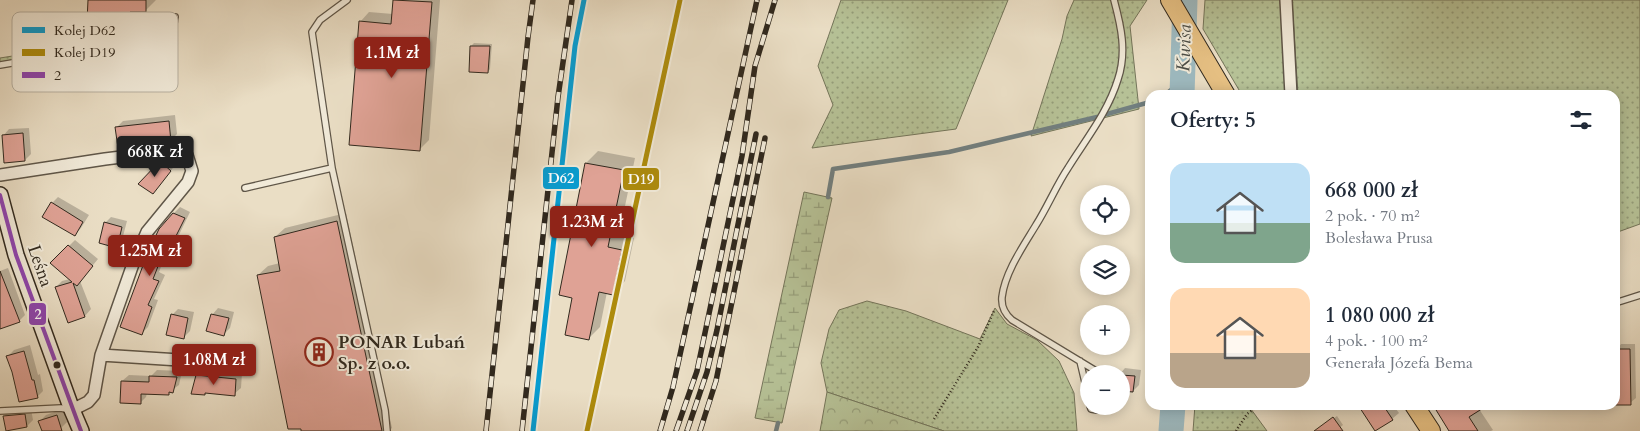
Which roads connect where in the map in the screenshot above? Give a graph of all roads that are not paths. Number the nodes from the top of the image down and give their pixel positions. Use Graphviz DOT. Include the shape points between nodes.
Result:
graph roads {
  1 [pos="346,0"];
  2 [pos="1114,0"];
  3 [pos="1170,0"];
  4 [pos="1286,0"];
  5 [pos="1223,90"];
  6 [pos="1292,90"];
  7 [pos="332,168"];
  8 [pos="0,175"];
  9 [pos="245,188"];
  10 [pos="0,195"];
  11 [pos="1640,294"];
  12 [pos="1620,300"];
  13 [pos="101,355"];
  14 [pos="1080,361"];
  15 [pos="242,364"];
  16 [pos="1081,365"];
  17 [pos="1086,365"];
  18 [pos="72,410"];
  19 [pos="1417,410"];
  20 [pos="0,411"];
  21 [pos="81,431"];
  22 [pos="387,431"];
  23 [pos="1431,431"];
  1 -- 7 [label="lane" via="320,20 312,32"];
  2 -- 14 [label="lane" via="1123,42 1118,80 1099,122 1067,169 1017,257 1003,292 1003,308 1012,320"];
  3 -- 5 [label="main road"];
  4 -- 6 [label="street"];
  7 -- 9 [label="lane"];
  7 -- 22 [label="lane"];
  8 -- 13 [label="street" via="158,152 187,155 192,171 188,182 147,232"];
  10 -- 18 [label="main road, Leśna" via="16,255"];
  11 -- 12 [label="lane"];
  13 -- 15 [label="street"];
  13 -- 18 [label="street" via="94,394 88,402"];
  14 -- 16 [label="lane"];
  14 -- 17 [label="lane"];
  18 -- 20 [label="lane"];
  18 -- 21 [label="main road, Leśna"];
  19 -- 23 [label="main road"];
}
